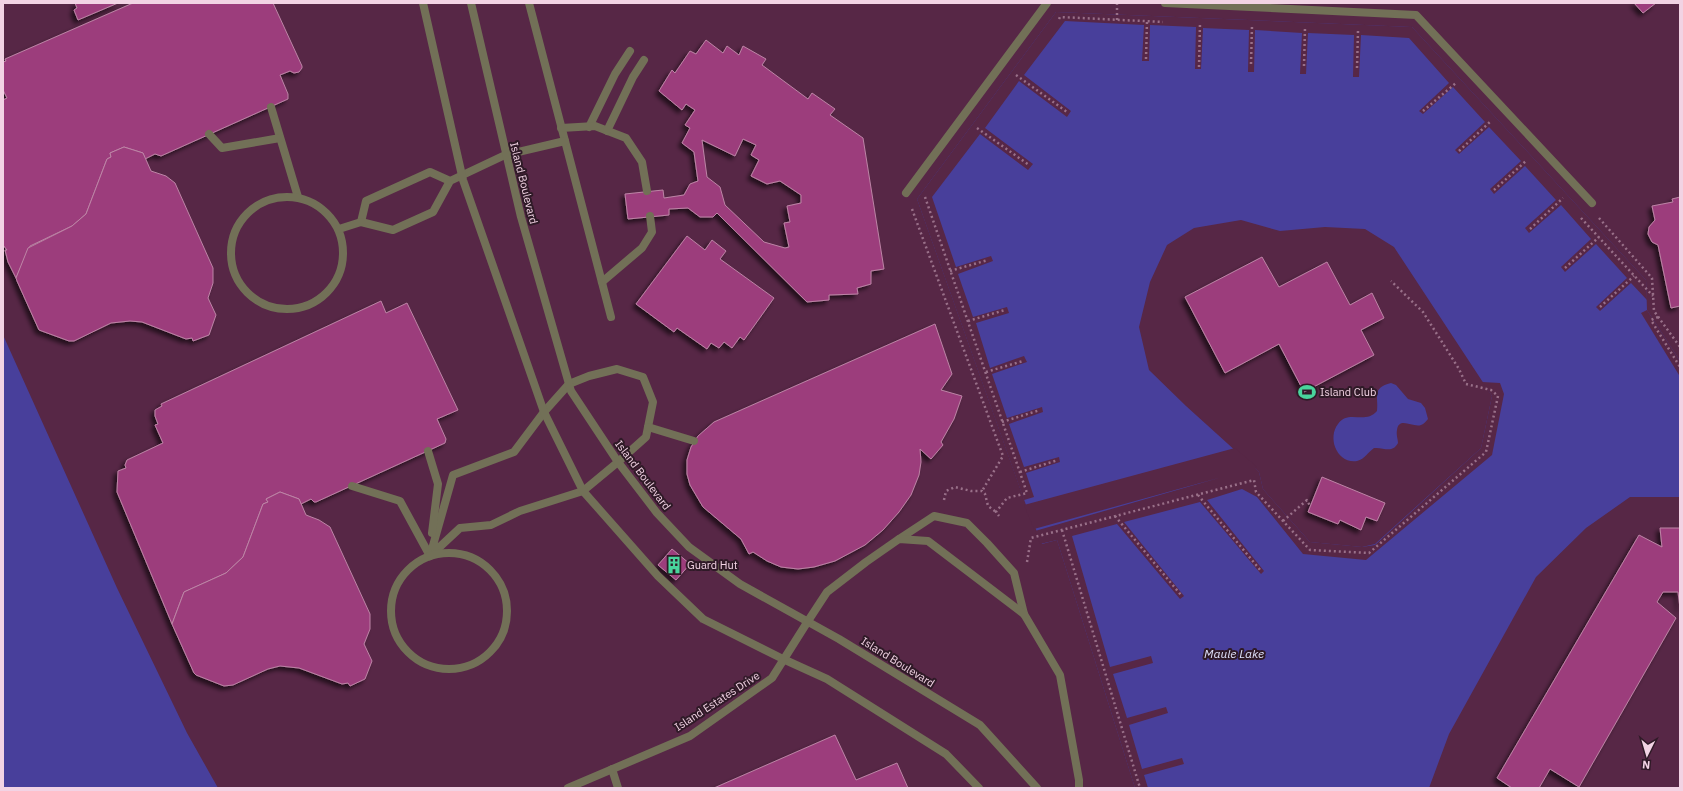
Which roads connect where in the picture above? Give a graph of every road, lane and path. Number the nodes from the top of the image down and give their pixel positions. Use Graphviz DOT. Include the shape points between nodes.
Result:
graph roads {
  1 [pos="423,3"];
  2 [pos="471,3"];
  3 [pos="529,3"];
  4 [pos="1047,3"];
  5 [pos="1117,3"];
  6 [pos="1165,3"];
  7 [pos="1182,4"];
  8 [pos="1117,20"];
  9 [pos="1147,21"];
  10 [pos="1170,22"];
  11 [pos="1056,23"];
  12 [pos="1192,23"];
  13 [pos="1200,23"];
  14 [pos="1206,24"];
  15 [pos="1245,26"];
  16 [pos="1252,26"];
  17 [pos="1259,26"];
  18 [pos="1298,28"];
  19 [pos="1305,28"];
  20 [pos="1312,29"];
  21 [pos="1351,30"];
  22 [pos="1358,31"];
  23 [pos="1366,31"];
  24 [pos="630,51"];
  25 [pos="1146,59"];
  26 [pos="644,60"];
  27 [pos="1251,64"];
  28 [pos="1304,66"];
  29 [pos="1199,68"];
  30 [pos="1358,68"];
  31 [pos="1021,70"];
  32 [pos="1016,76"];
  33 [pos="1451,78"];
  34 [pos="1012,81"];
  35 [pos="1456,83"];
  36 [pos="1461,88"];
  37 [pos="271,107"];
  38 [pos="1068,112"];
  39 [pos="1423,112"];
  40 [pos="1486,115"];
  41 [pos="1491,121"];
  42 [pos="982,122"];
  43 [pos="1495,125"];
  44 [pos="589,127"];
  45 [pos="561,128"];
  46 [pos="977,128"];
  47 [pos="607,131"];
  48 [pos="209,134"];
  49 [pos="972,134"];
  50 [pos="280,138"];
  51 [pos="565,141"];
  52 [pos="1459,151"];
  53 [pos="505,154"];
  54 [pos="1522,155"];
  55 [pos="1527,160"];
  56 [pos="1029,165"];
  57 [pos="1532,165"];
  58 [pos="462,174"];
  59 [pos="450,180"];
  60 [pos="1494,190"];
  61 [pos="647,191"];
  62 [pos="930,192"];
  63 [pos="906,194"];
  64 [pos="1558,194"];
  65 [pos="298,197"];
  66 [pos="1563,198"];
  67 [pos="1592,203"];
  68 [pos="1568,204"];
  69 [pos="650,216"];
  70 [pos="1579,216"];
  71 [pos="361,222"];
  72 [pos="1530,229"];
  73 [pos="339,230"];
  74 [pos="1599,237"];
  75 [pos="988,260"];
  76 [pos="1565,268"];
  77 [pos="950,271"];
  78 [pos="1634,276"];
  79 [pos="1391,281"];
  80 [pos="602,282"];
  81 [pos="1653,296"];
  82 [pos="1600,307"];
  83 [pos="1005,310"];
  84 [pos="610,317"];
  85 [pos="1658,317"];
  86 [pos="968,321"];
  87 [pos="1680,347"];
  88 [pos="1022,361"];
  89 [pos="1680,366"];
  90 [pos="986,372"];
  91 [pos="569,384"];
  92 [pos="1040,410"];
  93 [pos="544,412"];
  94 [pos="1002,422"];
  95 [pos="648,427"];
  96 [pos="694,441"];
  97 [pos="428,451"];
  98 [pos="1058,460"];
  99 [pos="618,462"];
  100 [pos="1020,472"];
  101 [pos="352,486"];
  102 [pos="583,491"];
  103 [pos="982,491"];
  104 [pos="1198,495"];
  105 [pos="942,505"];
  106 [pos="1310,506"];
  107 [pos="996,512"];
  108 [pos="999,516"];
  109 [pos="1115,516"];
  110 [pos="1283,521"];
  111 [pos="1062,530"];
  112 [pos="899,539"];
  113 [pos="1029,549"];
  114 [pos="430,556"];
  115 [pos="1261,570"];
  116 [pos="1180,595"];
  117 [pos="1024,614"];
  118 [pos="808,621"];
  119 [pos="783,659"];
  120 [pos="612,769"];
  121 [pos="568,788"];
  122 [pos="618,788"];
  123 [pos="979,788"];
  124 [pos="1036,788"];
  125 [pos="1078,788"];
  126 [pos="1140,788"];
  1 -- 58 [label="street"];
  2 -- 53 [label="street, Island Boulevard"];
  3 -- 45 [label="street"];
  4 -- 63 [label="street"];
  5 -- 8 [label="path"];
  6 -- 7 [label="street"];
  7 -- 67 [label="street" via="1416,15"];
  8 -- 9 [label="path"];
  8 -- 11 [label="path" via="1060,17"];
  9 -- 10 [label="path"];
  9 -- 25 [label="path"];
  12 -- 13 [label="path"];
  13 -- 14 [label="path"];
  13 -- 29 [label="path"];
  15 -- 16 [label="path"];
  16 -- 17 [label="path"];
  16 -- 27 [label="path"];
  18 -- 19 [label="path"];
  19 -- 20 [label="path"];
  19 -- 28 [label="path"];
  21 -- 22 [label="path"];
  22 -- 23 [label="path"];
  22 -- 30 [label="path"];
  24 -- 44 [label="street" via="615,74"];
  26 -- 47 [label="street"];
  31 -- 32 [label="path"];
  32 -- 34 [label="path"];
  32 -- 38 [label="path"];
  33 -- 35 [label="path"];
  35 -- 36 [label="path"];
  35 -- 39 [label="path"];
  37 -- 50 [label="street"];
  40 -- 41 [label="path"];
  41 -- 43 [label="path"];
  41 -- 52 [label="path"];
  42 -- 46 [label="path"];
  44 -- 45 [label="street"];
  44 -- 47 [label="street" via="595,126"];
  45 -- 51 [label="street"];
  46 -- 49 [label="path"];
  46 -- 56 [label="path"];
  47 -- 61 [label="street" via="626,138 642,162"];
  48 -- 50 [label="street" via="222,148"];
  50 -- 65 [label="street"];
  51 -- 53 [label="street"];
  51 -- 80 [label="street"];
  53 -- 58 [label="street"];
  53 -- 91 [label="street, Island Boulevard" via="520,217"];
  54 -- 55 [label="path"];
  55 -- 57 [label="path"];
  55 -- 60 [label="path"];
  58 -- 59 [label="street"];
  58 -- 93 [label="street"];
  59 -- 71 [label="street" via="433,212 393,230"];
  59 -- 71 [label="street" via="430,172 366,201"];
  62 -- 77 [label="path" via="925,198"];
  63 -- 103 [label="path" via="1003,456"];
  64 -- 66 [label="path"];
  65 -- 73 [label="street" via="323,208"];
  65 -- 73 [label="street" via="280,196 263,201 248,211 238,225 231,242 231,259 236,276 246,291 260,302 276,308 294,309 311,304 326,294 336,281 343,264 344,247"];
  66 -- 68 [label="path"];
  66 -- 72 [label="path"];
  67 -- 81 [label="path" via="1596,214 1652,278"];
  69 -- 80 [label="street" via="652,232 642,248"];
  70 -- 74 [label="path"];
  71 -- 73 [label="street"];
  74 -- 76 [label="path"];
  74 -- 78 [label="path"];
  75 -- 77 [label="path"];
  77 -- 86 [label="path"];
  78 -- 81 [label="path"];
  78 -- 82 [label="path"];
  79 -- 110 [label="path" via="1423,312 1466,384 1491,390 1498,396 1486,452 1368,552 1310,550"];
  80 -- 84 [label="street"];
  81 -- 85 [label="path" via="1654,311"];
  83 -- 86 [label="path"];
  85 -- 87 [label="path"];
  85 -- 89 [label="path" via="1651,320"];
  86 -- 90 [label="path"];
  88 -- 90 [label="path"];
  90 -- 94 [label="path"];
  91 -- 93 [label="street"];
  91 -- 95 [label="street" via="617,369 643,377 653,402"];
  91 -- 99 [label="street, Island Boulevard" via="571,391"];
  92 -- 94 [label="path"];
  93 -- 102 [label="street"];
  93 -- 114 [label="street" via="514,452 453,475"];
  94 -- 100 [label="path"];
  95 -- 96 [label="street"];
  95 -- 99 [label="street" via="646,437"];
  97 -- 114 [label="street" via="438,484"];
  98 -- 100 [label="path"];
  99 -- 102 [label="street"];
  99 -- 118 [label="street, Island Boulevard" via="657,513 689,547 740,584"];
  100 -- 107 [label="path" via="1027,493 1007,498"];
  101 -- 114 [label="street" via="400,501"];
  102 -- 114 [label="street" via="520,511 490,524 460,528"];
  102 -- 119 [label="street" via="658,576 703,618"];
  103 -- 105 [label="path" via="955,487 946,491"];
  103 -- 107 [label="path" via="988,506"];
  104 -- 109 [label="path"];
  104 -- 110 [label="path" via="1254,480 1256,492"];
  104 -- 115 [label="path"];
  106 -- 110 [label="path" via="1306,500"];
  107 -- 108 [label="path"];
  109 -- 111 [label="path"];
  109 -- 116 [label="path"];
  111 -- 113 [label="path" via="1031,538"];
  111 -- 126 [label="path"];
  112 -- 117 [label="street" via="928,541"];
  112 -- 117 [label="street, Island Estates Drive" via="934,516 966,523 1014,573"];
  112 -- 118 [label="street, Island Estates Drive" via="827,592"];
  114 -- 114 [label="street" via="414,564 401,578 393,594 391,612 394,630 403,646 416,659 433,667 451,669 469,666 485,657 498,644 506,628 508,610 504,592 496,576 487,567 466,555 448,552"];
  117 -- 125 [label="street" via="1060,675 1079,780"];
  118 -- 119 [label="street, Island Estates Drive"];
  118 -- 124 [label="street, Island Boulevard" via="980,725"];
  119 -- 120 [label="street, Island Estates Drive" via="772,678 690,736"];
  119 -- 123 [label="street" via="827,679 946,754"];
  120 -- 121 [label="street, Island Estates Drive"];
  120 -- 122 [label="street"];
}
